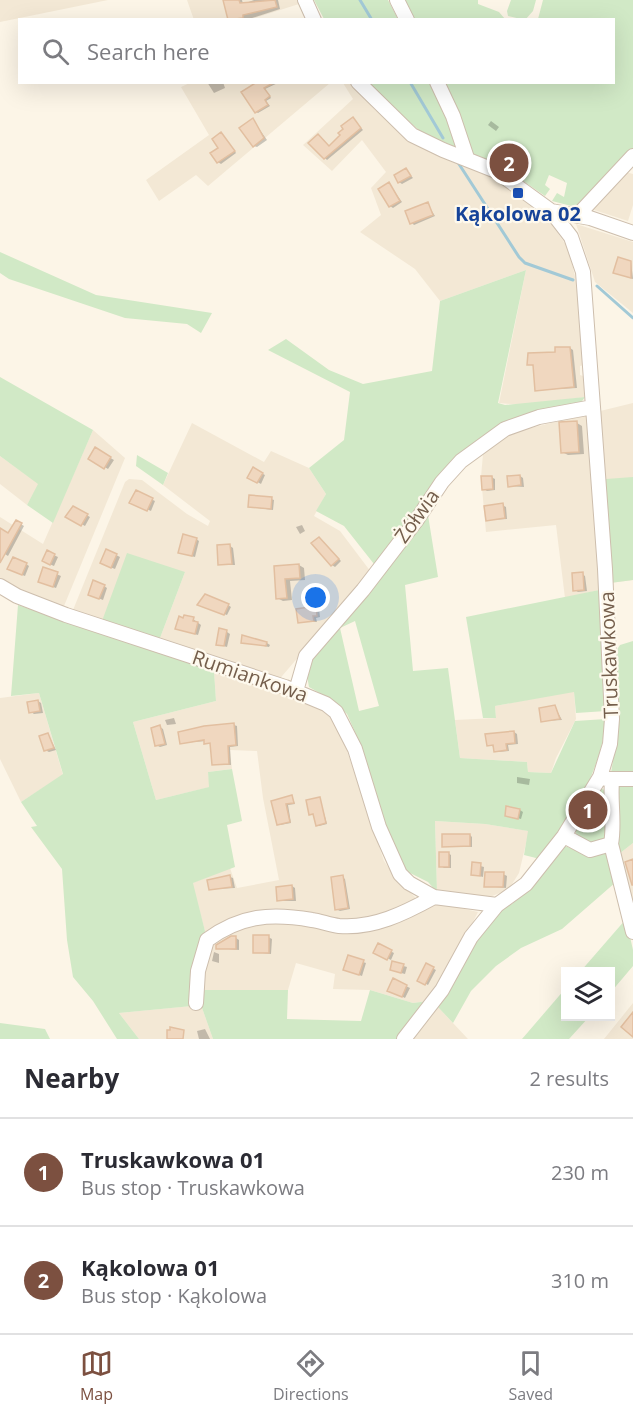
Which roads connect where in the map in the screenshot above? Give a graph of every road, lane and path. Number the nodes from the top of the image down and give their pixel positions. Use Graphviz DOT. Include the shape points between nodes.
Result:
graph roads {
  1 [pos="305,0"];
  2 [pos="398,0"];
  3 [pos="313,18"];
  4 [pos="406,18"];
  5 [pos="360,84"];
  6 [pos="438,84"];
  7 [pos="633,156"];
  8 [pos="467,158"];
  9 [pos="551,211"];
  10 [pos="577,216"];
  11 [pos="633,233"];
  12 [pos="593,407"];
  13 [pos="0,586"];
  14 [pos="296,691"];
  15 [pos="606,779"];
  16 [pos="633,779"];
  17 [pos="564,836"];
  18 [pos="610,844"];
  19 [pos="434,897"];
  20 [pos="497,905"];
  21 [pos="633,932"];
  22 [pos="196,1003"];
  23 [pos="404,1039"];
  1 -- 3 [label="street"];
  2 -- 4 [label="street"];
  5 -- 8 [label="street" via="412,135"];
  6 -- 8 [label="street"];
  7 -- 10 [label="street"];
  8 -- 9 [label="street" via="498,172"];
  9 -- 10 [label="street"];
  9 -- 12 [label="street, Truskawkowa" via="571,237 583,272"];
  10 -- 11 [label="street"];
  12 -- 14 [label="street, Żółwia" via="539,417 505,429 461,461 363,590 306,656"];
  12 -- 15 [label="street, Truskawkowa" via="612,719"];
  13 -- 14 [label="street, Rumiankowa" via="66,615"];
  14 -- 19 [label="street, Rumiankowa" via="336,712 355,749 379,827 400,874 409,884"];
  15 -- 16 [label="street"];
  15 -- 17 [label="street, Truskawkowa"];
  15 -- 18 [label="street" via="614,831"];
  17 -- 18 [label="street" via="590,850"];
  17 -- 20 [label="street, Truskawkowa" via="526,884"];
  18 -- 21 [label="street"];
  19 -- 20 [label="street, Rumiankowa"];
  19 -- 22 [label="street" via="374,923 339,926 272,916 233,923 207,940 198,971"];
  20 -- 23 [label="street, Truskawkowa" via="471,937 442,990"];
}
